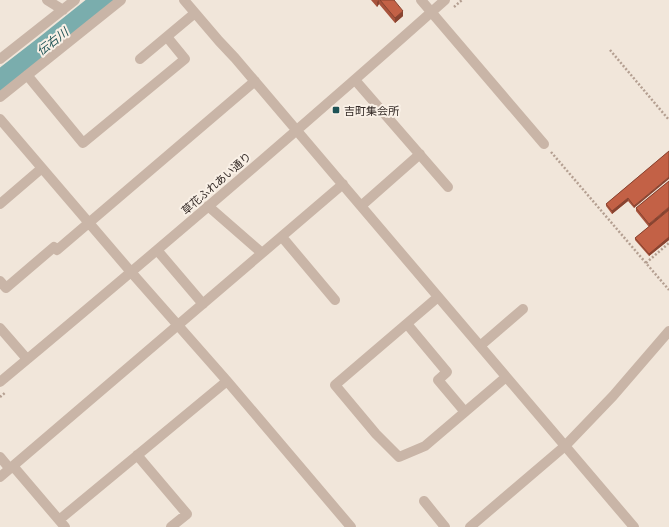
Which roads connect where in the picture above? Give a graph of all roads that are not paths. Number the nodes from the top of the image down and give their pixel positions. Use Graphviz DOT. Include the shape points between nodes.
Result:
graph roads {
  1 [pos="47,0"];
  2 [pos="75,0"];
  3 [pos="121,0"];
  4 [pos="184,0"];
  5 [pos="421,0"];
  6 [pos="445,0"];
  7 [pos="63,10"];
  8 [pos="432,12"];
  9 [pos="195,13"];
  10 [pos="167,37"];
  11 [pos="0,59"];
  12 [pos="140,59"];
  13 [pos="27,75"];
  14 [pos="355,80"];
  15 [pos="255,81"];
  16 [pos="0,96"];
  17 [pos="0,119"];
  18 [pos="296,131"];
  19 [pos="544,144"];
  20 [pos="420,154"];
  21 [pos="42,168"];
  22 [pos="343,184"];
  23 [pos="448,187"];
  24 [pos="0,204"];
  25 [pos="208,206"];
  26 [pos="361,206"];
  27 [pos="89,223"];
  28 [pos="282,236"];
  29 [pos="157,250"];
  30 [pos="262,253"];
  31 [pos="131,272"];
  32 [pos="0,281"];
  33 [pos="438,297"];
  34 [pos="335,300"];
  35 [pos="203,304"];
  36 [pos="523,309"];
  37 [pos="407,324"];
  38 [pos="178,326"];
  39 [pos="0,328"];
  40 [pos="669,331"];
  41 [pos="480,346"];
  42 [pos="27,359"];
  43 [pos="506,377"];
  44 [pos="227,381"];
  45 [pos="0,382"];
  46 [pos="465,412"];
  47 [pos="565,446"];
  48 [pos="136,455"];
  49 [pos="0,457"];
  50 [pos="12,468"];
  51 [pos="0,477"];
  52 [pos="424,501"];
  53 [pos="62,525"];
  54 [pos="475,525"];
  55 [pos="171,527"];
  56 [pos="351,527"];
  57 [pos="445,527"];
  58 [pos="634,527"];
  1 -- 7 [label="street"];
  2 -- 7 [label="street"];
  3 -- 13 [label="street"];
  4 -- 9 [label="street"];
  5 -- 8 [label="street"];
  6 -- 8 [label="street, 草花ふれあい通り"];
  7 -- 11 [label="street"];
  8 -- 14 [label="street, 草花ふれあい通り"];
  8 -- 19 [label="street"];
  9 -- 10 [label="street"];
  9 -- 15 [label="street"];
  10 -- 12 [label="street"];
  10 -- 13 [label="street" via="185,59 83,143"];
  13 -- 16 [label="street"];
  14 -- 18 [label="street, 草花ふれあい通り"];
  14 -- 20 [label="street"];
  15 -- 18 [label="street"];
  15 -- 27 [label="street"];
  17 -- 21 [label="street"];
  18 -- 22 [label="street"];
  18 -- 25 [label="street, 草花ふれあい通り"];
  20 -- 23 [label="street"];
  20 -- 26 [label="street"];
  21 -- 24 [label="street"];
  21 -- 27 [label="street"];
  22 -- 26 [label="street"];
  22 -- 28 [label="street"];
  25 -- 29 [label="street, 草花ふれあい通り"];
  25 -- 30 [label="street"];
  26 -- 33 [label="street"];
  27 -- 31 [label="street"];
  27 -- 32 [label="street" via="57,250 54,247 6,288"];
  28 -- 30 [label="street"];
  28 -- 34 [label="street"];
  29 -- 31 [label="street, 草花ふれあい通り"];
  29 -- 35 [label="street"];
  30 -- 35 [label="street"];
  31 -- 38 [label="street"];
  31 -- 42 [label="street, 草花ふれあい通り"];
  33 -- 37 [label="street"];
  33 -- 41 [label="street"];
  35 -- 38 [label="street"];
  36 -- 41 [label="street"];
  37 -- 46 [label="street" via="447,372 438,380"];
  37 -- 46 [label="street" via="335,385 376,434 399,456 425,446"];
  38 -- 44 [label="street"];
  38 -- 50 [label="street"];
  39 -- 42 [label="street"];
  40 -- 47 [label="street" via="613,396"];
  41 -- 43 [label="street"];
  42 -- 45 [label="street, 草花ふれあい通り"];
  43 -- 46 [label="street"];
  43 -- 47 [label="street"];
  44 -- 48 [label="street"];
  44 -- 56 [label="street"];
  47 -- 54 [label="street"];
  47 -- 58 [label="street"];
  48 -- 53 [label="street"];
  48 -- 55 [label="street" via="187,514"];
  49 -- 50 [label="street"];
  50 -- 51 [label="street"];
  50 -- 53 [label="street"];
  52 -- 57 [label="street"];
}
